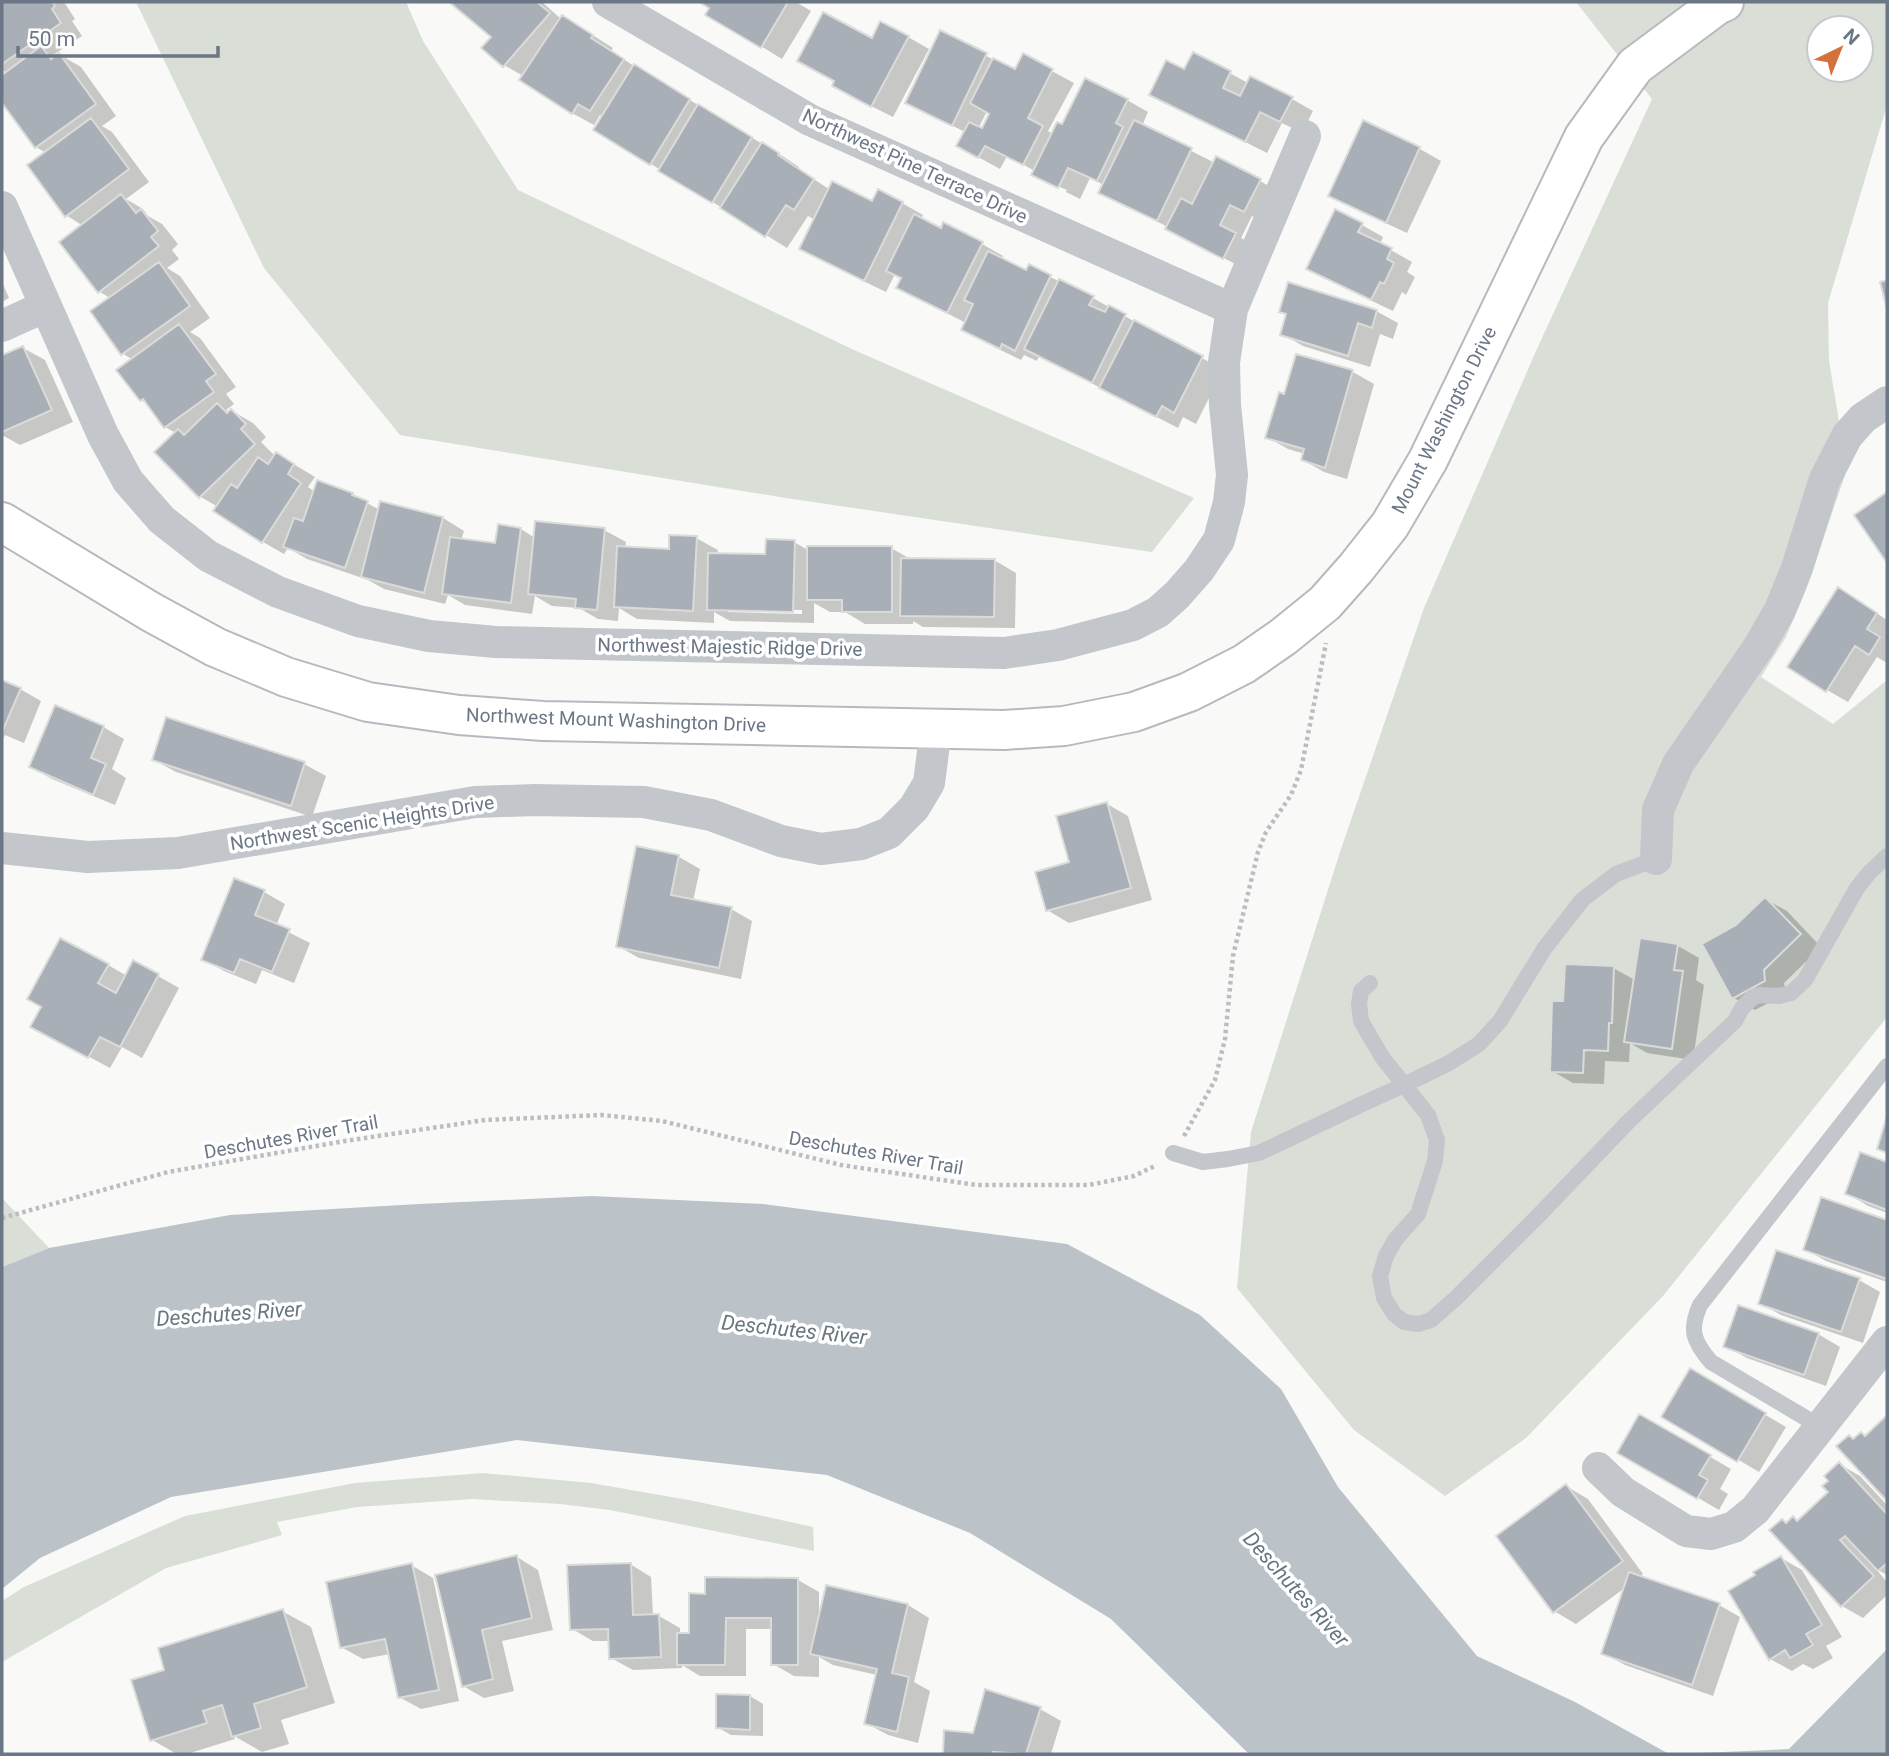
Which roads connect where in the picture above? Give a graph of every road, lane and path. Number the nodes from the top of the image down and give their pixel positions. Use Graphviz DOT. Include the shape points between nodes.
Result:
graph roads {
  1 [pos="608,2"];
  2 [pos="1724,2"];
  3 [pos="1305,136"];
  4 [pos="2,206"];
  5 [pos="46,306"];
  6 [pos="1232,309"];
  7 [pos="2,326"];
  8 [pos="1887,402"];
  9 [pos="2,522"];
  10 [pos="1325,603"];
  11 [pos="1064,726"];
  12 [pos="936,728"];
  13 [pos="2,848"];
  14 [pos="1887,856"];
  15 [pos="1656,859"];
  16 [pos="1370,983"];
  17 [pos="1887,1066"];
  18 [pos="1404,1085"];
  19 [pos="1172,1153"];
  20 [pos="2,1218"];
  21 [pos="1887,1342"];
  22 [pos="1821,1427"];
  23 [pos="1598,1468"];
  1 -- 6 [label="street, Northwest Pine Terrace Drive" via="810,120"];
  2 -- 10 [label="main road, Mount Washington Drive" via="1635,66 1584,138 1428,460 1390,525"];
  3 -- 6 [label="street, Northwest Majestic Ridge Drive"];
  4 -- 5 [label="street, Northwest Majestic Ridge Drive"];
  5 -- 6 [label="street, Northwest Majestic Ridge Drive" via="103,435 128,481 162,520 208,556 278,592 358,621 429,636 496,642 1004,653 1058,645 1133,625 1158,612 1199,570 1219,540 1232,475 1224,362"];
  5 -- 7 [label="street"];
  8 -- 15 [label="street" via="1847,436 1825,479 1780,610 1678,764 1658,810"];
  9 -- 12 [label="main road, Northwest Mount Washington Drive" via="215,648 286,677 368,702 543,721"];
  10 -- 11 [label="main road, Mount Washington Drive" via="1244,664 1189,692 1134,712"];
  10 -- 19 [label="path, Deschutes River Trail" via="1326,646 1301,770 1258,852 1233,956 1215,1080"];
  11 -- 12 [label="main road, Northwest Mount Washington Drive"];
  12 -- 13 [label="street, Northwest Scenic Heights Drive" via="929,783 914,808 889,833 861,844 821,849 782,841 711,815 644,802 535,800 475,802 178,853 88,858"];
  14 -- 18 [label="lane" via="1857,888 1805,980 1791,993 1750,999 1735,1021 1629,1121 1456,1298 1432,1320 1419,1324 1404,1322 1394,1314 1384,1298 1380,1276 1395,1240 1418,1214 1435,1161 1437,1140 1428,1115"];
  15 -- 18 [label="lane" via="1616,874 1583,900 1544,949 1500,1021 1479,1044"];
  16 -- 18 [label="lane" via="1361,991 1361,1021"];
  17 -- 22 [label="lane" via="1700,1305 1694,1320 1694,1335 1711,1362"];
  18 -- 19 [label="lane" via="1259,1153 1203,1162"];
  19 -- 20 [label="path, Deschutes River Trail" via="1134,1176 1088,1185 976,1185 841,1165 662,1121 601,1115 485,1120 168,1172"];
  21 -- 22 [label="street"];
  22 -- 23 [label="street" via="1755,1510 1734,1527 1711,1534 1686,1531 1623,1492"];
}
